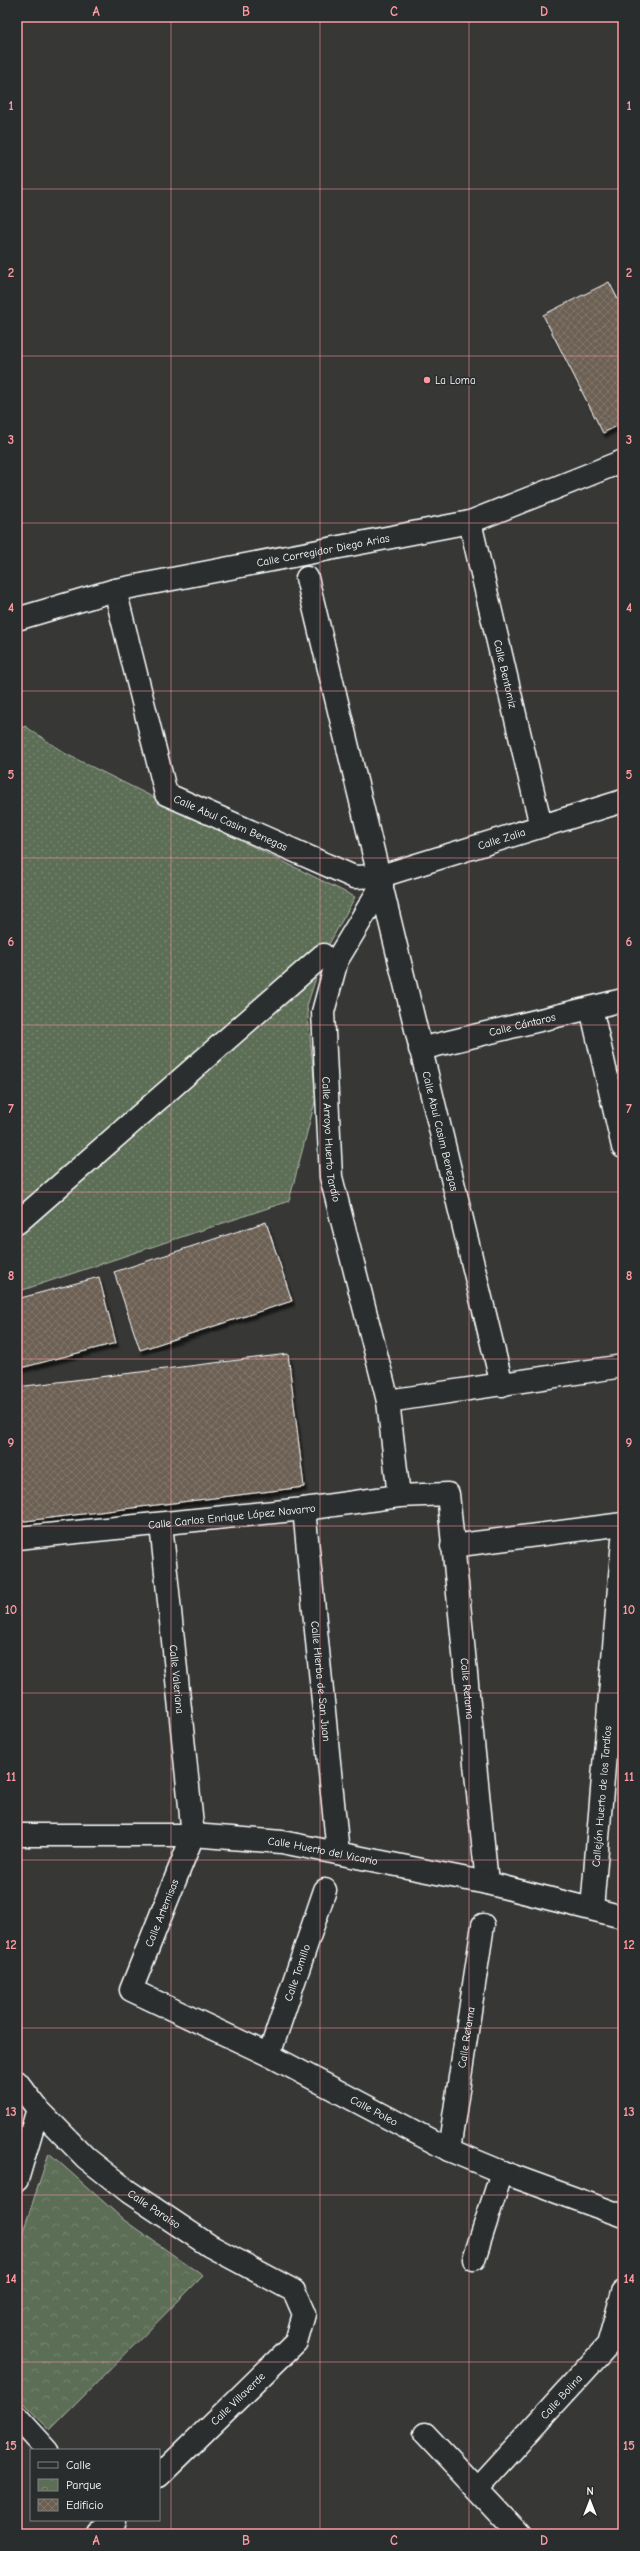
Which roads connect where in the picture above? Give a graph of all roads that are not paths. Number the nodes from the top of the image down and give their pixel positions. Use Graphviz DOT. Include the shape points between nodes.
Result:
graph roads {
  1 [pos="623,463"];
  2 [pos="470,522"];
  3 [pos="307,578"];
  4 [pos="115,590"];
  5 [pos="17,619"];
  6 [pos="623,801"];
  7 [pos="541,826"];
  8 [pos="381,881"];
  9 [pos="322,955"];
  10 [pos="623,1000"];
  11 [pos="591,1008"];
  12 [pos="420,1049"];
  13 [pos="623,1147"];
  14 [pos="17,1223"];
  15 [pos="623,1366"];
  16 [pos="502,1385"];
  17 [pos="388,1401"];
  18 [pos="448,1494"];
  19 [pos="399,1496"];
  20 [pos="304,1509"];
  21 [pos="161,1524"];
  22 [pos="623,1524"];
  23 [pos="17,1538"];
  24 [pos="623,1540"];
  25 [pos="452,1546"];
  26 [pos="17,1835"];
  27 [pos="193,1835"];
  28 [pos="338,1853"];
  29 [pos="487,1883"];
  30 [pos="326,1890"];
  31 [pos="592,1909"];
  32 [pos="623,1917"];
  33 [pos="483,1925"];
  34 [pos="131,1990"];
  35 [pos="269,2055"];
  36 [pos="17,2082"];
  37 [pos="38,2109"];
  38 [pos="449,2150"];
  39 [pos="502,2172"];
  40 [pos="17,2180"];
  41 [pos="623,2216"];
  42 [pos="474,2259"];
  43 [pos="623,2292"];
  44 [pos="304,2314"];
  45 [pos="17,2417"];
  46 [pos="425,2434"];
  47 [pos="46,2449"];
  48 [pos="160,2475"];
  49 [pos="477,2489"];
  50 [pos="520,2534"];
  1 -- 2 [label="street, Calle Corregidor Diego Arias"];
  2 -- 4 [label="street, Calle Corregidor Diego Arias"];
  2 -- 7 [label="street, Calle Bentomiz"];
  3 -- 8 [label="street, Calle Abul Casim Benegas"];
  4 -- 5 [label="street, Calle Corregidor Diego Arias"];
  4 -- 8 [label="street, Calle Abul Casim Benegas" via="166,794 354,877"];
  6 -- 7 [label="street, Calle Zalia"];
  7 -- 8 [label="street, Calle Zalia"];
  8 -- 12 [label="street, Calle Abul Casim Benegas"];
  8 -- 17 [label="street, Calle Arroyo Huerto Tardío" via="337,960 323,1012 331,1177"];
  9 -- 14 [label="street"];
  10 -- 11 [label="street, Calle Cántaros"];
  11 -- 12 [label="street, Calle Cántaros"];
  11 -- 13 [label="street"];
  12 -- 16 [label="street, Calle Abul Casim Benegas"];
  15 -- 16 [label="street"];
  16 -- 17 [label="street"];
  17 -- 19 [label="street, Calle Arroyo Huerto Tardío"];
  18 -- 19 [label="street, Calle Carlos Enrique López Navarro"];
  18 -- 25 [label="street, Calle Retama"];
  19 -- 20 [label="street, Calle Carlos Enrique López Navarro"];
  20 -- 21 [label="street, Calle Carlos Enrique López Navarro"];
  20 -- 28 [label="street, Calle Hierba de San Juan"];
  21 -- 23 [label="street, Calle Carlos Enrique López Navarro"];
  21 -- 27 [label="street, Calle Valeriana"];
  22 -- 25 [label="street"];
  24 -- 31 [label="street, Callejón Huerto de los Tardíos"];
  25 -- 29 [label="street, Calle Retama"];
  26 -- 27 [label="street, Calle Huerto del Vicario"];
  27 -- 28 [label="street, Calle Huerto del Vicario" via="282,1842"];
  27 -- 34 [label="street, Calle Artemisas"];
  28 -- 29 [label="street, Calle Huerto del Vicario"];
  29 -- 31 [label="street, Calle Huerto del Vicario"];
  30 -- 35 [label="street, Calle Tomillo"];
  31 -- 32 [label="street, Calle Huerto del Vicario"];
  33 -- 38 [label="street, Calle Retama"];
  34 -- 35 [label="street, Calle Poleo"];
  35 -- 38 [label="street, Calle Poleo"];
  36 -- 37 [label="street, Calle Paraíso"];
  37 -- 40 [label="street"];
  37 -- 44 [label="street, Calle Paraíso" via="86,2158 129,2192 210,2246 294,2291"];
  38 -- 39 [label="street, Calle Poleo"];
  39 -- 41 [label="street, Calle Poleo"];
  39 -- 42 [label="street"];
  43 -- 49 [label="street, Calle Bolina" via="608,2345"];
  44 -- 48 [label="street, Calle Villaverde" via="296,2342"];
  45 -- 47 [label="street"];
  46 -- 49 [label="street"];
  49 -- 50 [label="street"];
}
